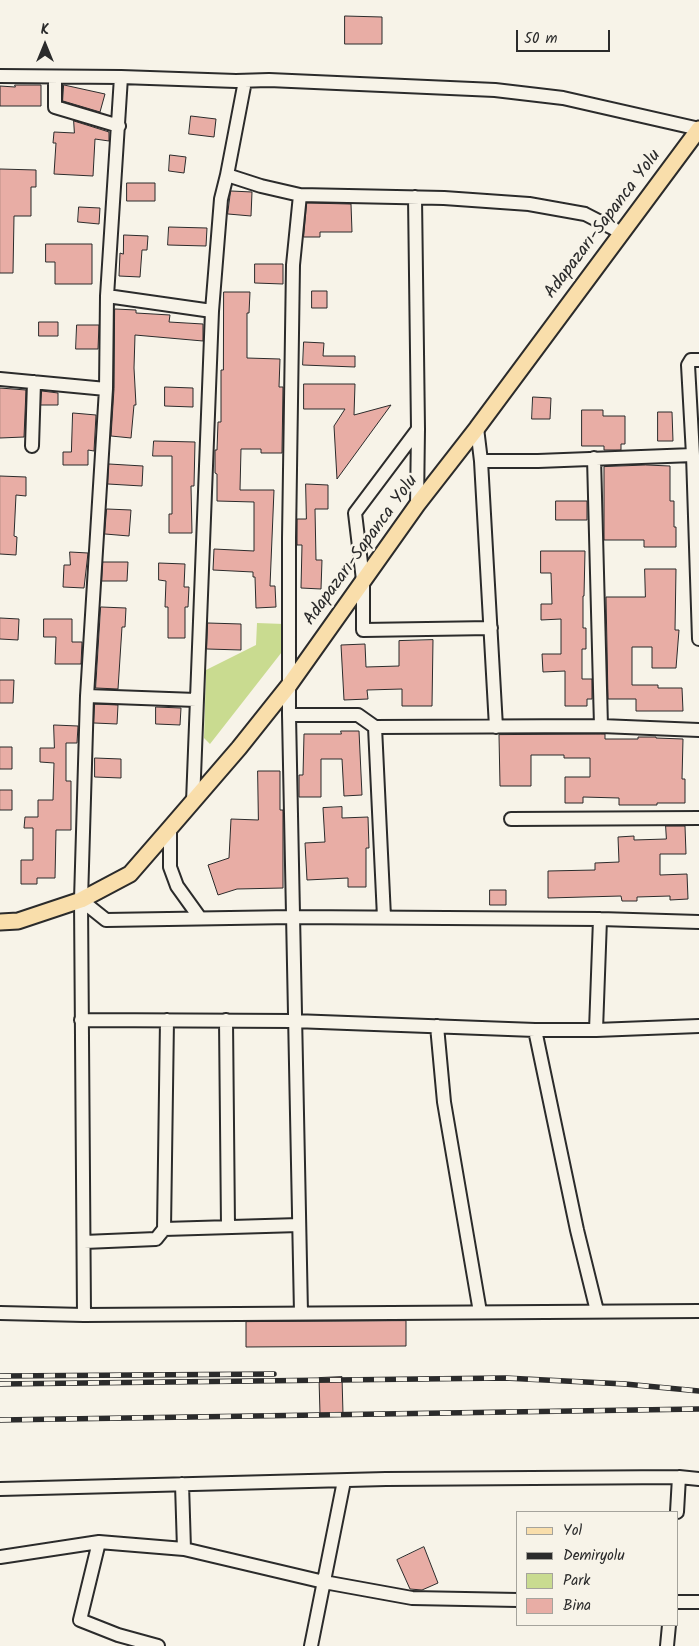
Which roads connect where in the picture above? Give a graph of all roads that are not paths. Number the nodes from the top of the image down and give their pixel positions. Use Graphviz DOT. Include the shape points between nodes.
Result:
graph roads {
  1 [pos="0,76"];
  2 [pos="55,77"];
  3 [pos="121,77"];
  4 [pos="245,81"];
  5 [pos="119,126"];
  6 [pos="699,129"];
  7 [pos="227,175"];
  8 [pos="300,194"];
  9 [pos="414,198"];
  10 [pos="622,233"];
  11 [pos="107,296"];
  12 [pos="212,311"];
  13 [pos="699,360"];
  14 [pos="0,379"];
  15 [pos="34,382"];
  16 [pos="106,389"];
  17 [pos="477,428"];
  18 [pos="418,429"];
  19 [pos="32,446"];
  20 [pos="694,455"];
  21 [pos="594,458"];
  22 [pos="481,461"];
  23 [pos="417,505"];
  24 [pos="363,580"];
  25 [pos="490,628"];
  26 [pos="699,639"];
  27 [pos="290,684"];
  28 [pos="87,696"];
  29 [pos="196,700"];
  30 [pos="289,715"];
  31 [pos="601,726"];
  32 [pos="375,727"];
  33 [pos="496,727"];
  34 [pos="699,730"];
  35 [pos="193,802"];
  36 [pos="699,818"];
  37 [pos="511,819"];
  38 [pos="170,828"];
  39 [pos="81,900"];
  40 [pos="292,917"];
  41 [pos="384,917"];
  42 [pos="200,918"];
  43 [pos="600,919"];
  44 [pos="0,922"];
  45 [pos="699,922"];
  46 [pos="81,1020"];
  47 [pos="166,1020"];
  48 [pos="226,1020"];
  49 [pos="294,1022"];
  50 [pos="437,1026"];
  51 [pos="699,1026"];
  52 [pos="535,1030"];
  53 [pos="596,1030"];
  54 [pos="299,1225"];
  55 [pos="228,1227"];
  56 [pos="164,1229"];
  57 [pos="84,1242"];
  58 [pos="699,1311"];
  59 [pos="480,1312"];
  60 [pos="596,1312"];
  61 [pos="0,1313"];
  62 [pos="301,1313"];
  63 [pos="84,1315"];
  64 [pos="680,1477"];
  65 [pos="699,1479"];
  66 [pos="344,1480"];
  67 [pos="182,1484"];
  68 [pos="0,1489"];
  69 [pos="677,1511"];
  70 [pos="99,1542"];
  71 [pos="184,1549"];
  72 [pos="0,1557"];
  73 [pos="324,1582"];
  74 [pos="516,1600"];
  75 [pos="679,1602"];
  76 [pos="699,1602"];
  77 [pos="669,1626"];
  78 [pos="158,1646"];
  79 [pos="311,1646"];
  80 [pos="667,1646"];
  1 -- 2 [label="street"];
  2 -- 3 [label="street"];
  2 -- 5 [label="street" via="55,107"];
  3 -- 4 [label="street"];
  3 -- 5 [label="street"];
  4 -- 6 [label="street" via="495,90 563,98"];
  4 -- 7 [label="street"];
  5 -- 11 [label="street"];
  6 -- 10 [label="main road, Adapazarı-Sapanca Yolu"];
  7 -- 8 [label="street"];
  7 -- 12 [label="street"];
  8 -- 9 [label="street"];
  8 -- 27 [label="street" via="293,265"];
  9 -- 10 [label="street" via="529,204 585,214"];
  9 -- 18 [label="street"];
  10 -- 17 [label="main road, Adapazarı-Sapanca Yolu"];
  11 -- 12 [label="street"];
  11 -- 16 [label="street"];
  12 -- 29 [label="street"];
  13 -- 20 [label="street" via="691,360 688,366"];
  14 -- 15 [label="street"];
  15 -- 16 [label="street"];
  15 -- 19 [label="street"];
  16 -- 28 [label="street"];
  17 -- 22 [label="street"];
  17 -- 23 [label="main road, Adapazarı-Sapanca Yolu"];
  18 -- 23 [label="street"];
  18 -- 24 [label="street" via="354,513"];
  20 -- 21 [label="street"];
  20 -- 26 [label="street"];
  21 -- 22 [label="street"];
  21 -- 31 [label="street"];
  22 -- 25 [label="street"];
  23 -- 24 [label="main road, Adapazarı-Sapanca Yolu"];
  24 -- 25 [label="street" via="363,630"];
  24 -- 27 [label="main road, Adapazarı-Sapanca Yolu"];
  25 -- 33 [label="street"];
  27 -- 30 [label="street"];
  27 -- 35 [label="main road, Adapazarı-Sapanca Yolu"];
  28 -- 29 [label="street"];
  28 -- 39 [label="street"];
  29 -- 35 [label="street"];
  30 -- 32 [label="street" via="358,715"];
  30 -- 40 [label="street"];
  31 -- 33 [label="street"];
  31 -- 34 [label="street"];
  32 -- 33 [label="street"];
  32 -- 41 [label="street"];
  35 -- 38 [label="main road, Adapazarı-Sapanca Yolu"];
  36 -- 37 [label="street"];
  38 -- 39 [label="main road, Adapazarı-Sapanca Yolu" via="130,874"];
  38 -- 42 [label="street" via="170,867 176,886"];
  39 -- 42 [label="street" via="106,920"];
  39 -- 44 [label="main road, Adapazarı-Sapanca Yolu" via="18,921"];
  39 -- 46 [label="street"];
  40 -- 41 [label="street"];
  40 -- 42 [label="street"];
  40 -- 49 [label="street"];
  41 -- 43 [label="street"];
  43 -- 45 [label="street"];
  43 -- 53 [label="street"];
  46 -- 47 [label="street"];
  46 -- 57 [label="street"];
  47 -- 48 [label="street"];
  47 -- 56 [label="street"];
  48 -- 49 [label="street"];
  48 -- 55 [label="street"];
  49 -- 50 [label="street"];
  49 -- 54 [label="street"];
  50 -- 52 [label="street"];
  50 -- 59 [label="street" via="444,1102"];
  51 -- 53 [label="street"];
  52 -- 53 [label="street"];
  52 -- 60 [label="street"];
  54 -- 55 [label="street"];
  54 -- 62 [label="street"];
  55 -- 56 [label="street"];
  56 -- 57 [label="street" via="156,1239"];
  57 -- 63 [label="street"];
  58 -- 60 [label="street"];
  59 -- 60 [label="street"];
  59 -- 62 [label="street"];
  61 -- 63 [label="street"];
  62 -- 63 [label="street"];
  64 -- 65 [label="street"];
  64 -- 66 [label="street"];
  64 -- 69 [label="street"];
  66 -- 67 [label="street"];
  66 -- 73 [label="street"];
  67 -- 68 [label="street"];
  67 -- 71 [label="street"];
  70 -- 71 [label="street"];
  70 -- 72 [label="street"];
  70 -- 78 [label="street" via="80,1620"];
  71 -- 73 [label="street"];
  73 -- 74 [label="street" via="412,1598"];
  73 -- 79 [label="street"];
  75 -- 76 [label="street"];
  77 -- 80 [label="street"];
}
